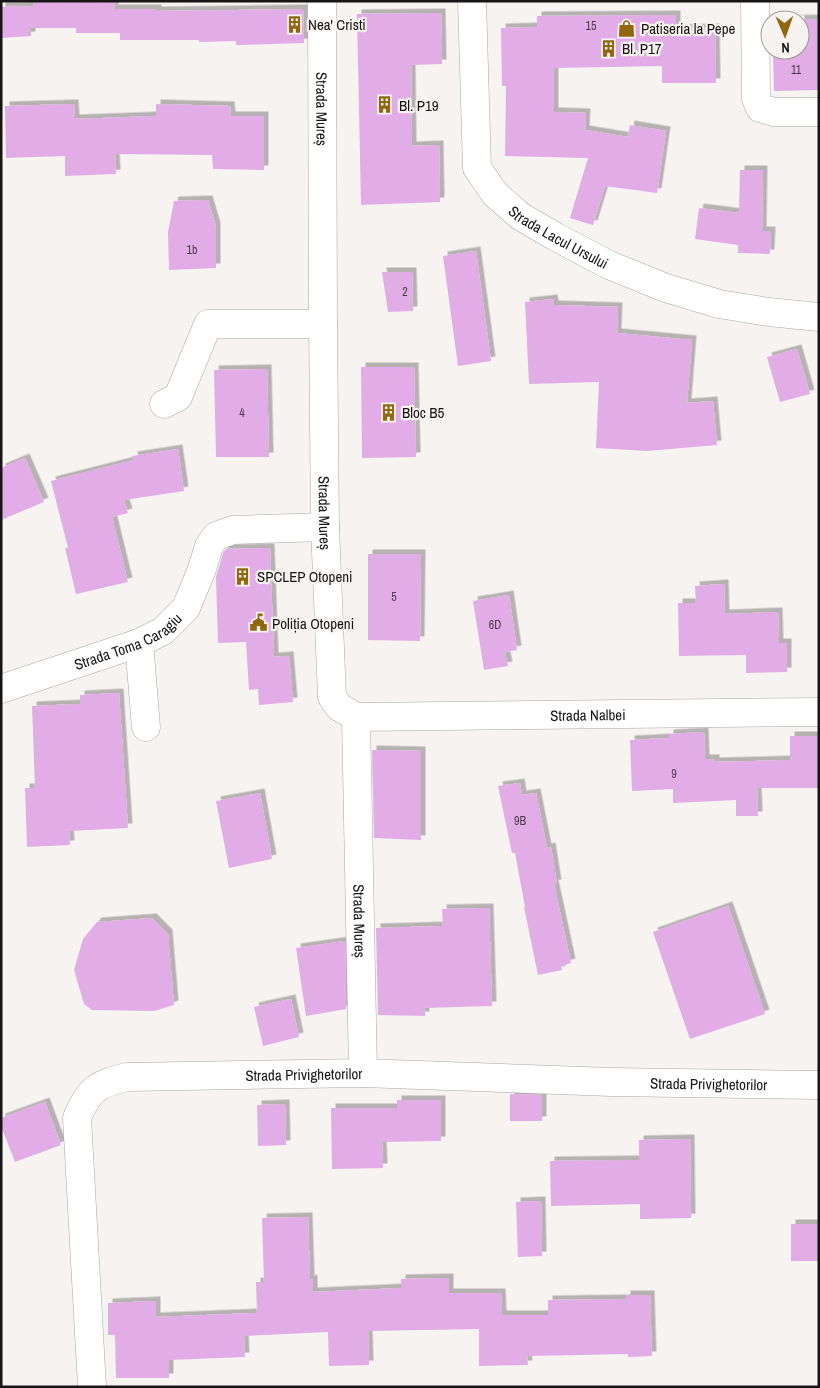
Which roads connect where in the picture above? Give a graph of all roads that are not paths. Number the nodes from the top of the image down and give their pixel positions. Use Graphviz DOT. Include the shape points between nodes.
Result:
graph roads {
  1 [pos="322,1"];
  2 [pos="472,1"];
  3 [pos="754,1"];
  4 [pos="819,112"];
  5 [pos="819,317"];
  6 [pos="323,324"];
  7 [pos="164,404"];
  8 [pos="325,527"];
  9 [pos="139,643"];
  10 [pos="1,689"];
  11 [pos="819,712"];
  12 [pos="356,716"];
  13 [pos="146,727"];
  14 [pos="363,1073"];
  15 [pos="819,1085"];
  16 [pos="92,1387"];
  1 -- 6 [label="street, Strada Mureș"];
  2 -- 5 [label="street, Strada Lacul Ursului" via="477,168 495,194 520,216 556,237 609,265 666,288 718,304"];
  3 -- 4 [label="street" via="756,99 760,108 774,112"];
  6 -- 7 [label="street" via="208,324 178,397"];
  6 -- 8 [label="street, Strada Mureș"];
  8 -- 9 [label="street, Strada Toma Caragiu" via="233,530 216,536 209,546 186,608 162,631"];
  8 -- 12 [label="street, Strada Mureș" via="332,697 339,707"];
  9 -- 10 [label="street, Strada Toma Caragiu"];
  9 -- 13 [label="street"];
  11 -- 12 [label="street, Strada Nalbei"];
  12 -- 14 [label="street, Strada Mureș"];
  14 -- 15 [label="street, Strada Privighetorilor"];
  14 -- 16 [label="street, Strada Privighetorilor" via="127,1077 96,1088 84,1102 78,1118"];
}
